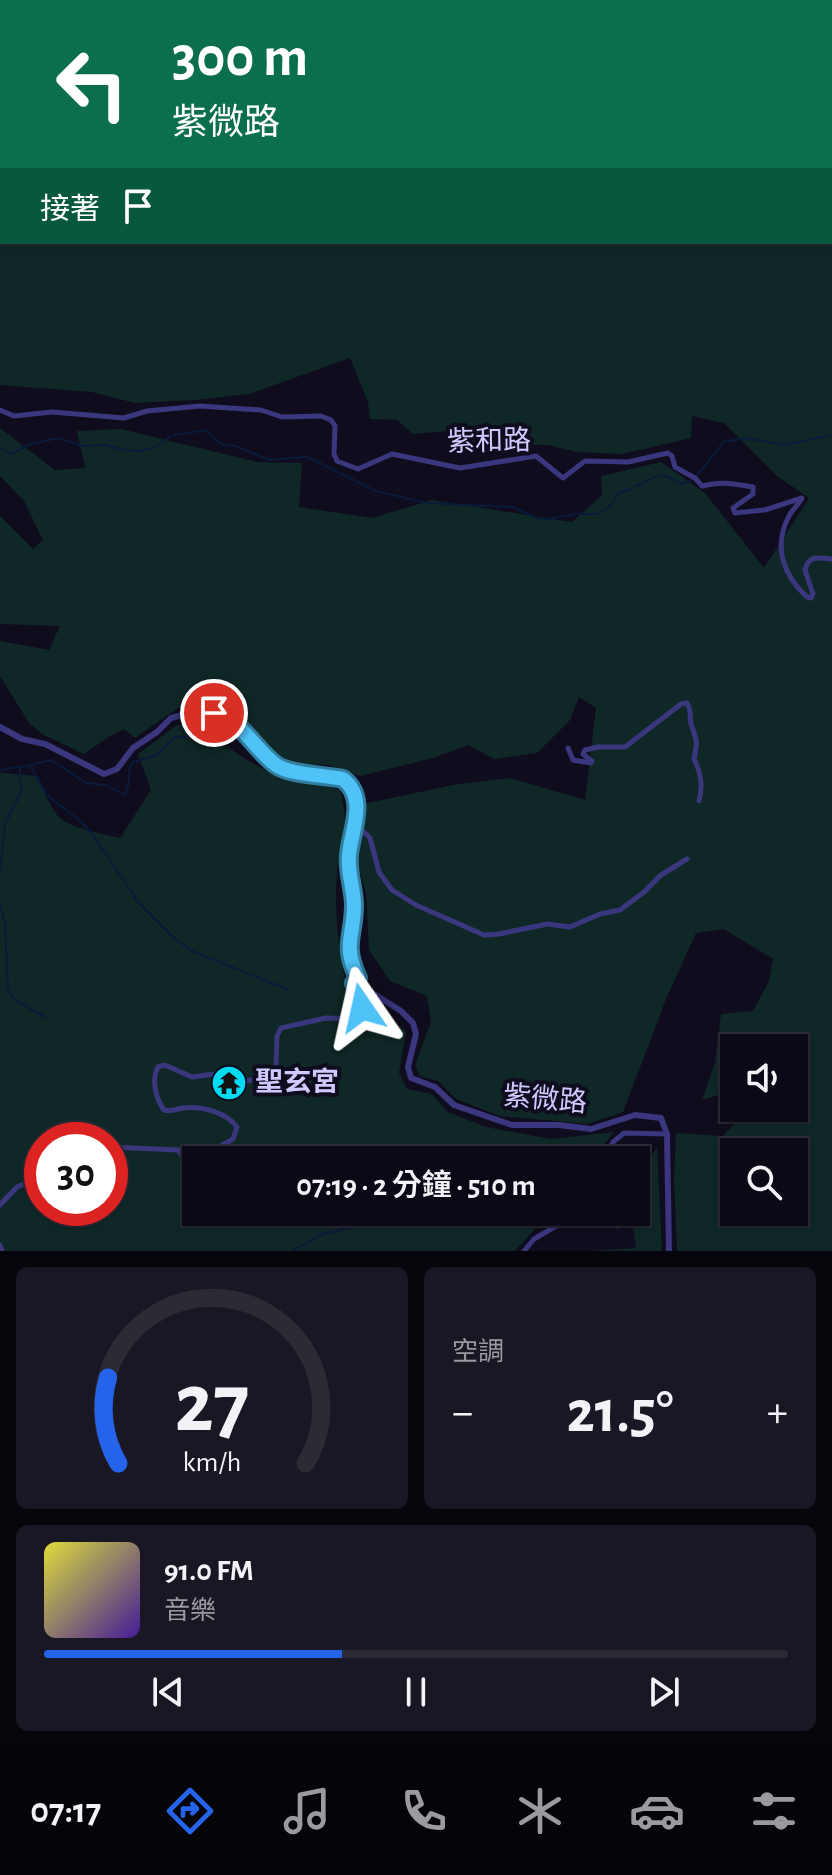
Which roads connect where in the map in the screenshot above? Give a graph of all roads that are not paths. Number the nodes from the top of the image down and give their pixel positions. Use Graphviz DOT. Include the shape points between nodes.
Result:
graph roads {
  1 [pos="0,410"];
  2 [pos="832,559"];
  3 [pos="0,727"];
  4 [pos="568,748"];
  5 [pos="699,801"];
  6 [pos="356,824"];
  7 [pos="687,859"];
  8 [pos="358,978"];
  9 [pos="667,1134"];
  10 [pos="220,1146"];
  11 [pos="611,1146"];
  12 [pos="128,1148"];
  13 [pos="182,1156"];
  14 [pos="24,1184"];
  15 [pos="0,1205"];
  16 [pos="557,1226"];
  17 [pos="0,1245"];
  18 [pos="2,1251"];
  19 [pos="524,1251"];
  20 [pos="669,1251"];
  1 -- 2 [label="street, 紫和路" via="14,416 52,412 124,418 200,406 261,410 289,418 321,416 335,426 335,459 354,469 392,454 460,468 533,456 563,478 585,461 628,462 668,453 675,467 702,486 723,481 753,487 753,494 733,508 736,513 802,498 787,520 780,555 794,585 807,597 813,594 805,570 808,561"];
  3 -- 6 [label="street" via="104,774 117,769 133,748 171,718 221,714 278,766 347,782 355,800"];
  4 -- 5 [label="street" via="573,760 591,763 585,750 625,747 687,703 697,740"];
  6 -- 7 [label="street" via="370,838 379,872 392,890 484,935 547,924 570,927 620,910"];
  6 -- 8 [label="street" via="349,857 354,907 348,952"];
  8 -- 9 [label="street, 紫微路" via="413,1023 409,1075 439,1089 454,1105 506,1124 529,1126 591,1129 650,1115 661,1118"];
  8 -- 10 [label="street" via="354,983 362,1003 360,1014 281,1028 276,1066 264,1077 237,1082 158,1067 155,1079 164,1110 216,1112 237,1127 233,1139"];
  9 -- 11 [label="street" via="624,1133"];
  9 -- 20 [label="street"];
  12 -- 13 [label="street" via="178,1150"];
  14 -- 15 [label="street"];
  16 -- 19 [label="street"];
  17 -- 18 [label="street"];
}
